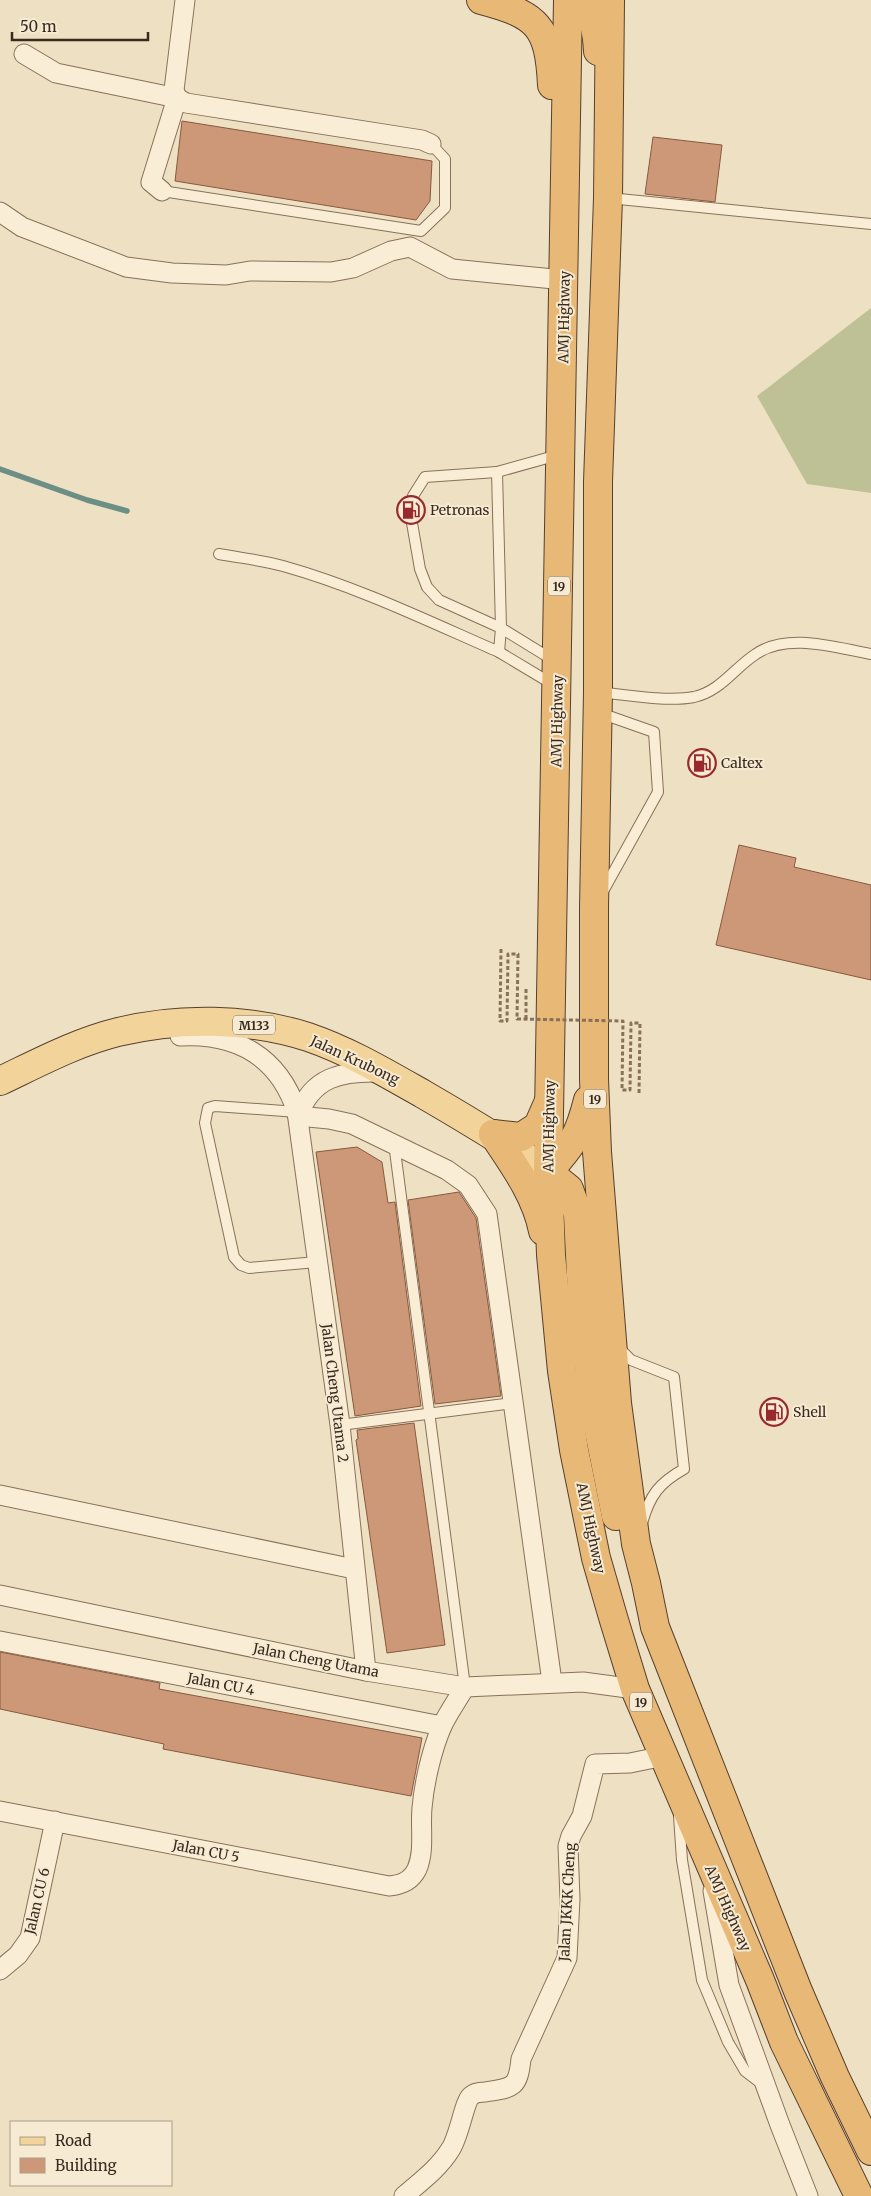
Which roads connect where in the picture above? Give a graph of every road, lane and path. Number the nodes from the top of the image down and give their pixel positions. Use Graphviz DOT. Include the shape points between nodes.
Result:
graph roads {
  1 [pos="185,0"];
  2 [pos="481,0"];
  3 [pos="568,0"];
  4 [pos="580,0"];
  5 [pos="610,0"];
  6 [pos="24,54"];
  7 [pos="177,98"];
  8 [pos="608,141"];
  9 [pos="431,144"];
  10 [pos="566,169"];
  11 [pos="162,191"];
  12 [pos="608,198"];
  13 [pos="0,212"];
  14 [pos="871,224"];
  15 [pos="564,280"];
  16 [pos="561,454"];
  17 [pos="497,472"];
  18 [pos="219,554"];
  19 [pos="501,628"];
  20 [pos="499,652"];
  21 [pos="871,654"];
  22 [pos="558,675"];
  23 [pos="597,702"];
  24 [pos="594,908"];
  25 [pos="501,949"];
  26 [pos="526,989"];
  27 [pos="526,1019"];
  28 [pos="117,1032"];
  29 [pos="384,1072"];
  30 [pos="594,1080"];
  31 [pos="0,1081"];
  32 [pos="638,1093"];
  33 [pos="549,1101"];
  34 [pos="298,1114"];
  35 [pos="493,1134"];
  36 [pos="394,1143"];
  37 [pos="548,1172"];
  38 [pos="317,1262"];
  39 [pos="556,1301"];
  40 [pos="611,1339"];
  41 [pos="513,1403"];
  42 [pos="430,1414"];
  43 [pos="340,1425"];
  44 [pos="0,1495"];
  45 [pos="636,1544"];
  46 [pos="354,1569"];
  47 [pos="0,1595"];
  48 [pos="654,1627"];
  49 [pos="0,1641"];
  50 [pos="366,1671"];
  51 [pos="552,1682"];
  52 [pos="465,1686"];
  53 [pos="635,1690"];
  54 [pos="442,1726"];
  55 [pos="664,1756"];
  56 [pos="678,1788"];
  57 [pos="0,1811"];
  58 [pos="55,1822"];
  59 [pos="708,1860"];
  60 [pos="0,1970"];
  61 [pos="766,2087"];
  62 [pos="871,2151"];
  63 [pos="404,2196"];
  64 [pos="808,2196"];
  65 [pos="859,2196"];
  1 -- 7 [label="street" via="174,90"];
  2 -- 10 [label="highway" via="521,14 535,24 546,39 551,57 556,147"];
  3 -- 10 [label="highway, AMJ Highway / 19"];
  4 -- 8 [label="highway" via="594,23 598,52 597,104 600,124"];
  5 -- 8 [label="highway, 19"];
  6 -- 7 [label="street" via="56,73"];
  7 -- 9 [label="street" via="186,103"];
  7 -- 11 [label="street" via="151,182"];
  8 -- 12 [label="highway, 19"];
  9 -- 11 [label="lane" via="445,159 445,208 421,231"];
  10 -- 15 [label="highway, AMJ Highway / 19"];
  12 -- 14 [label="lane"];
  12 -- 23 [label="highway, 19" via="598,482"];
  13 -- 15 [label="street" via="22,227 126,267 172,273 331,272 353,268 391,251 410,247 452,269"];
  15 -- 16 [label="highway, AMJ Highway / 19"];
  16 -- 17 [label="lane"];
  16 -- 22 [label="highway, AMJ Highway / 19"];
  17 -- 19 [label="lane"];
  17 -- 19 [label="lane" via="425,477 413,496 412,523 420,569 427,588 439,600"];
  18 -- 20 [label="lane" via="281,565 336,583 407,610"];
  19 -- 20 [label="lane"];
  19 -- 22 [label="lane"];
  20 -- 22 [label="lane"];
  21 -- 23 [label="lane" via="815,644 770,646 755,654 723,683 694,697"];
  22 -- 33 [label="highway, AMJ Highway / 19"];
  23 -- 24 [label="highway, 19"];
  23 -- 24 [label="lane" via="654,732 658,792"];
  24 -- 30 [label="highway, 19"];
  25 -- 27 [label="path, bridge" via="500,1021 507,1021 508,954 518,954 517,1019"];
  26 -- 27 [label="path"];
  27 -- 32 [label="path, bridge" via="623,1021 622,1090 630,1090 631,1023 640,1023"];
  28 -- 29 [label="main road, Jalan Krubong / M133" via="192,1022 280,1029 341,1050"];
  28 -- 31 [label="main road, Jalan Krubong / M133"];
  28 -- 34 [label="street, Jalan Cheng Utama 2" via="146,1038 201,1035 241,1045 271,1066 283,1079"];
  29 -- 34 [label="street" via="348,1072 319,1084"];
  29 -- 35 [label="main road, Jalan Krubong / M133"];
  30 -- 37 [label="highway" via="580,1130"];
  30 -- 40 [label="highway, 19"];
  33 -- 35 [label="highway" via="538,1126 521,1137"];
  33 -- 37 [label="highway, AMJ Highway / 19"];
  34 -- 36 [label="street" via="352,1124"];
  34 -- 38 [label="street, Jalan Cheng Utama 2"];
  34 -- 38 [label="lane" via="215,1106 208,1108 205,1123 234,1257 249,1268"];
  35 -- 37 [label="main road, Jalan Krubong / M133"];
  35 -- 39 [label="highway" via="520,1175 541,1219"];
  36 -- 41 [label="street" via="458,1177 476,1195 487,1214"];
  36 -- 42 [label="lane"];
  37 -- 39 [label="highway, AMJ Highway / 19"];
  37 -- 48 [label="highway" via="569,1189 578,1214 582,1316 606,1474 617,1519"];
  38 -- 43 [label="street, Jalan Cheng Utama 2"];
  39 -- 53 [label="highway, AMJ Highway / 19" via="564,1388 594,1549"];
  40 -- 45 [label="highway, 19"];
  40 -- 45 [label="lane" via="631,1360 674,1377 684,1469 664,1480 652,1497"];
  41 -- 42 [label="lane"];
  41 -- 51 [label="street"];
  42 -- 43 [label="lane"];
  42 -- 52 [label="lane"];
  43 -- 46 [label="street, Jalan Cheng Utama 2"];
  44 -- 46 [label="street"];
  45 -- 48 [label="highway, 19"];
  46 -- 50 [label="street, Jalan Cheng Utama 2"];
  47 -- 50 [label="street, Jalan Cheng Utama"];
  48 -- 62 [label="highway, 19" via="798,1991"];
  49 -- 54 [label="street, Jalan CU 4"];
  50 -- 52 [label="street, Jalan Cheng Utama"];
  51 -- 52 [label="street, Jalan Cheng Utama"];
  51 -- 53 [label="street, Jalan Cheng Utama" via="584,1682"];
  52 -- 54 [label="street"];
  53 -- 55 [label="highway, AMJ Highway / 19"];
  54 -- 58 [label="street, Jalan CU 5" via="424,1792 417,1869 401,1885 389,1886"];
  55 -- 56 [label="highway, AMJ Highway / 19"];
  55 -- 63 [label="street, Jalan JKKK Cheng" via="630,1763 596,1764 582,1816 568,1846 567,1958 524,2052 519,2076 507,2089 471,2096 450,2150"];
  56 -- 59 [label="highway, AMJ Highway / 19"];
  56 -- 61 [label="lane" via="682,1860 702,1980 728,2042 745,2071"];
  57 -- 58 [label="street, Jalan CU 5"];
  58 -- 60 [label="street, Jalan CU 6" via="30,1938 18,1955"];
  59 -- 61 [label="street" via="729,1985"];
  59 -- 65 [label="highway, AMJ Highway / 19" via="784,2042"];
  61 -- 64 [label="street"];
}
